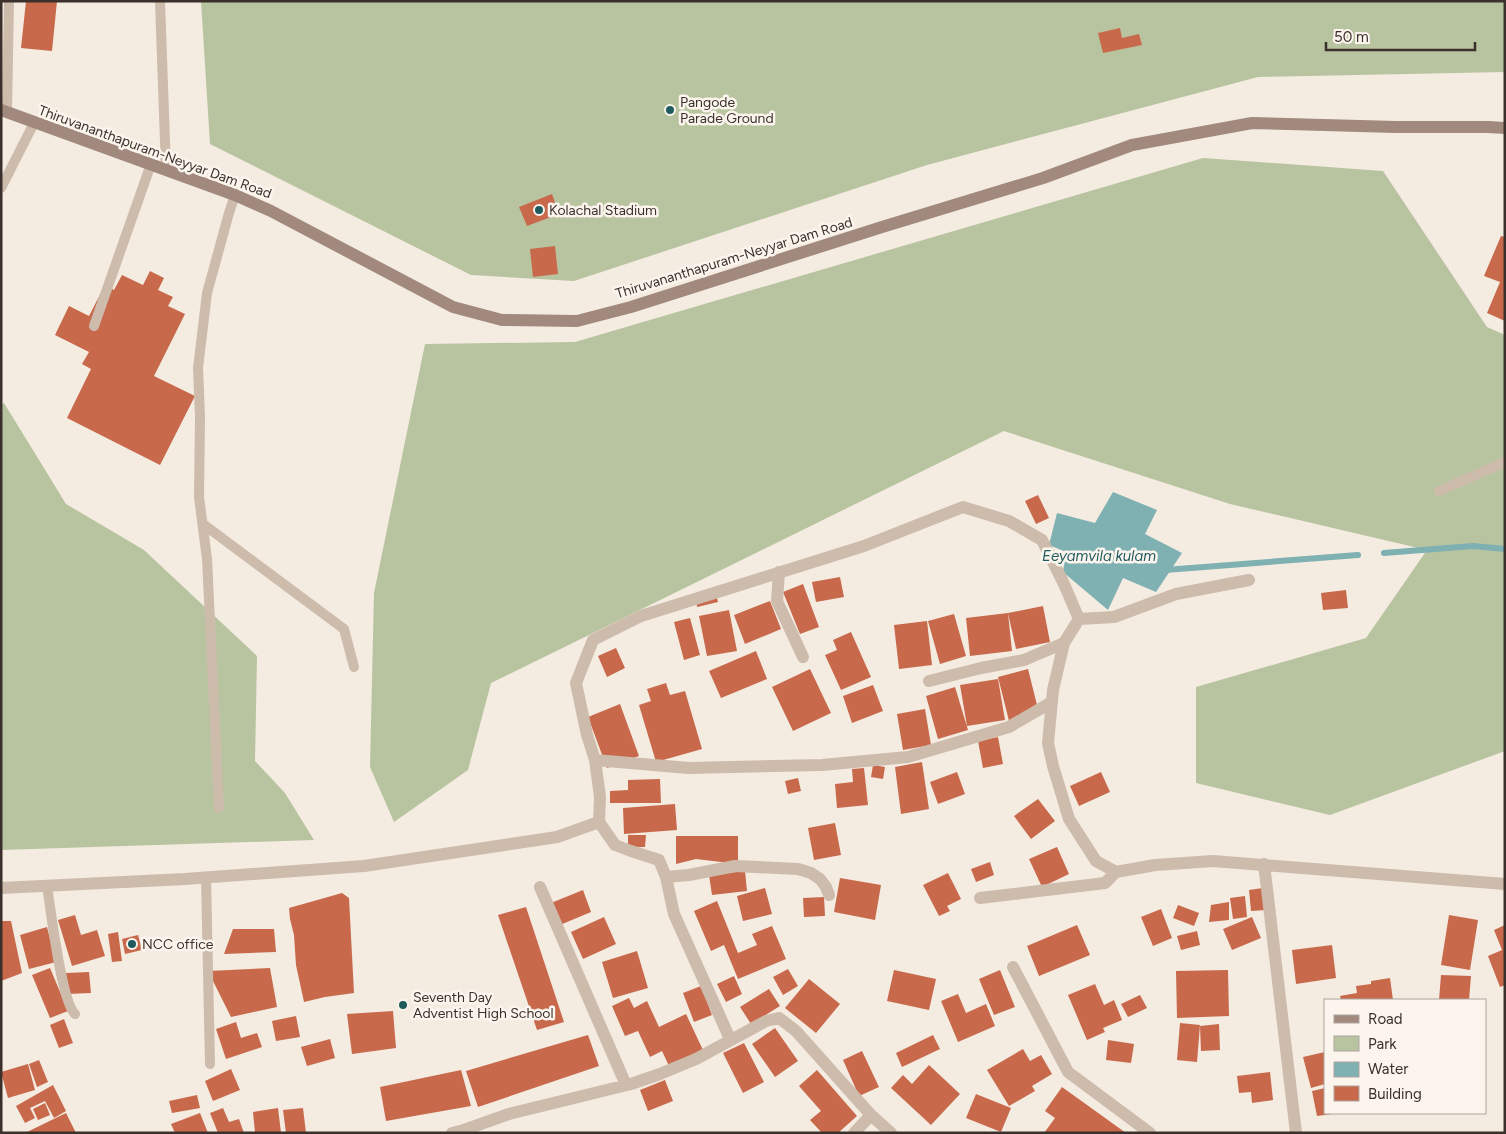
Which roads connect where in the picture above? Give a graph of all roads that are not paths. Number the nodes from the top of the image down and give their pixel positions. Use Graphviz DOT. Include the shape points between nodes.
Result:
graph roads {
  1 [pos="9,1"];
  2 [pos="160,1"];
  3 [pos="4,111"];
  4 [pos="34,123"];
  5 [pos="1505,128"];
  6 [pos="151,164"];
  7 [pos="166,170"];
  8 [pos="1,188"];
  9 [pos="235,195"];
  10 [pos="94,326"];
  11 [pos="1505,462"];
  12 [pos="1439,491"];
  13 [pos="203,524"];
  14 [pos="778,572"];
  15 [pos="1249,580"];
  16 [pos="1079,619"];
  17 [pos="1064,643"];
  18 [pos="802,657"];
  19 [pos="354,667"];
  20 [pos="929,681"];
  21 [pos="1052,702"];
  22 [pos="595,760"];
  23 [pos="219,808"];
  24 [pos="599,822"];
  25 [pos="1264,864"];
  26 [pos="1116,872"];
  27 [pos="666,877"];
  28 [pos="206,878"];
  29 [pos="1505,884"];
  30 [pos="47,886"];
  31 [pos="540,887"];
  32 [pos="1,888"];
  33 [pos="829,895"];
  34 [pos="980,898"];
  35 [pos="1013,967"];
  36 [pos="75,1014"];
  37 [pos="730,1039"];
  38 [pos="210,1064"];
  39 [pos="626,1085"];
  40 [pos="871,1115"];
  41 [pos="460,1132"];
  42 [pos="854,1133"];
  43 [pos="891,1133"];
  44 [pos="1150,1133"];
  45 [pos="1296,1133"];
  1 -- 3 [label="lane"];
  2 -- 7 [label="lane"];
  3 -- 4 [label="main road, Thiruvananthapuram-Neyyar Dam Road"];
  4 -- 6 [label="main road, Thiruvananthapuram-Neyyar Dam Road"];
  4 -- 8 [label="lane"];
  5 -- 9 [label="main road, Thiruvananthapuram-Neyyar Dam Road" via="1252,123 1132,145 1043,178 631,307 576,321 502,320 453,307"];
  6 -- 7 [label="main road, Thiruvananthapuram-Neyyar Dam Road"];
  6 -- 10 [label="lane"];
  7 -- 9 [label="main road, Thiruvananthapuram-Neyyar Dam Road"];
  9 -- 13 [label="lane" via="207,293 198,368 199,497"];
  11 -- 12 [label="lane"];
  13 -- 19 [label="lane" via="344,629"];
  13 -- 23 [label="lane"];
  14 -- 16 [label="street" via="864,546 963,507 1009,521 1042,540"];
  14 -- 18 [label="street" via="776,601"];
  14 -- 22 [label="street" via="641,616 594,640 576,683"];
  15 -- 16 [label="street" via="1176,594 1114,617"];
  16 -- 17 [label="street"];
  17 -- 20 [label="street" via="1024,660"];
  17 -- 21 [label="street"];
  21 -- 22 [label="street" via="1009,727 908,757 822,765 688,768"];
  21 -- 26 [label="street" via="1048,743 1069,820 1096,862"];
  22 -- 24 [label="street" via="600,798"];
  24 -- 27 [label="street" via="615,844 659,860"];
  24 -- 28 [label="street" via="557,837 373,864"];
  25 -- 26 [label="street" via="1213,861 1155,865"];
  25 -- 29 [label="street"];
  25 -- 45 [label="street"];
  26 -- 34 [label="street" via="1105,883"];
  27 -- 33 [label="street" via="735,866 798,869 820,879"];
  27 -- 37 [label="street" via="674,914"];
  28 -- 30 [label="street"];
  28 -- 38 [label="lane"];
  30 -- 32 [label="street"];
  30 -- 36 [label="lane" via="62,977 70,1010"];
  31 -- 39 [label="street"];
  35 -- 44 [label="street" via="1068,1072"];
  37 -- 39 [label="street" via="696,1059"];
  37 -- 40 [label="street" via="766,1020 779,1018 796,1031"];
  39 -- 41 [label="street" via="509,1114"];
  40 -- 42 [label="street"];
  40 -- 43 [label="street"];
}
